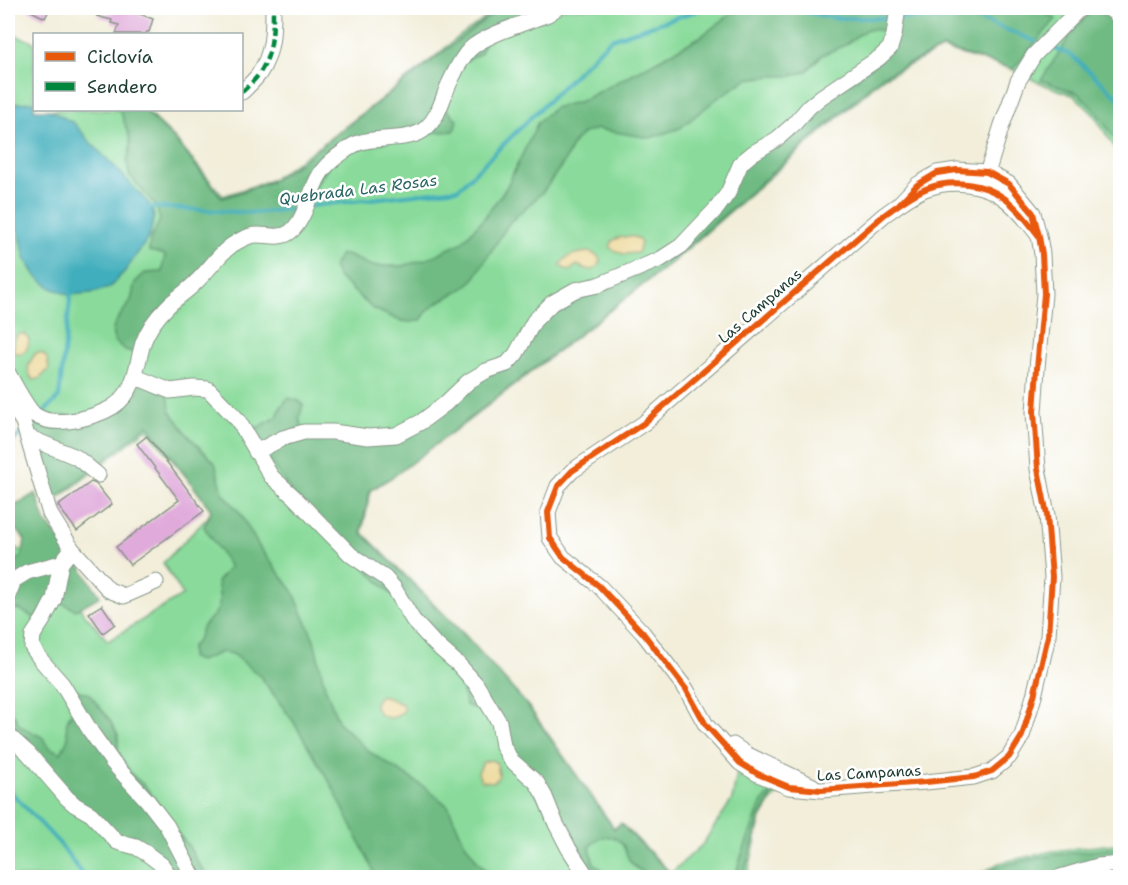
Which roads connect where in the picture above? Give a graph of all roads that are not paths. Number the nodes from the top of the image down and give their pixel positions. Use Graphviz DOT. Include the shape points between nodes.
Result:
graph roads {
  1 [pos="273,8"];
  2 [pos="557,8"];
  3 [pos="898,8"];
  4 [pos="1080,8"];
  5 [pos="1108,8"];
  6 [pos="1120,17"];
  7 [pos="243,91"];
  8 [pos="985,179"];
  9 [pos="8,373"];
  10 [pos="136,377"];
  11 [pos="8,398"];
  12 [pos="28,437"];
  13 [pos="256,452"];
  14 [pos="98,475"];
  15 [pos="72,549"];
  16 [pos="61,563"];
  17 [pos="156,582"];
  18 [pos="8,596"];
  19 [pos="8,735"];
  20 [pos="1120,864"];
  21 [pos="171,878"];
  22 [pos="194,878"];
  23 [pos="588,878"];
  24 [pos="1057,878"];
  1 -- 7 [label="street" via="273,38 266,59"];
  2 -- 10 [label="street" via="483,40 470,50 457,67 439,111 426,129 413,136 355,144 336,157 320,174 300,221 289,233 253,235 228,247 152,324"];
  3 -- 13 [label="street" via="890,48 820,97 777,139 741,163 728,193 681,246 661,259 598,285 575,290 552,303 534,321 507,364 469,381 421,422 396,435 304,432"];
  4 -- 8 [label="street" via="1034,55 1018,81"];
  5 -- 6 [label="street"];
  8 -- 8 [label="street, Las Campanas" via="1009,184 1033,213 1042,254 1044,294 1034,412 1052,577 1048,636 1034,696 1022,736 1009,757 992,771 974,777 821,790 748,755 706,725 686,689 643,633 599,585 563,556 550,538 548,512 558,486 572,471 644,423 917,185 937,173 957,170"];
  9 -- 10 [label="street" via="35,415 51,421 73,421 106,411 124,398"];
  10 -- 13 [label="street" via="170,391 208,389 238,420"];
  11 -- 12 [label="street"];
  12 -- 14 [label="street" via="76,458"];
  12 -- 15 [label="street" via="50,514"];
  13 -- 23 [label="street" via="271,476 351,555 385,578 413,620 476,684 499,722 503,746 537,783 569,849"];
  15 -- 16 [label="street"];
  15 -- 17 [label="street" via="108,590 124,596"];
  16 -- 18 [label="street" via="14,580"];
  16 -- 22 [label="street" via="54,599 33,634 32,647 62,684 113,763 167,826"];
  19 -- 21 [label="street" via="67,798 91,814 117,842 147,853"];
  20 -- 24 [label="street"];
}
